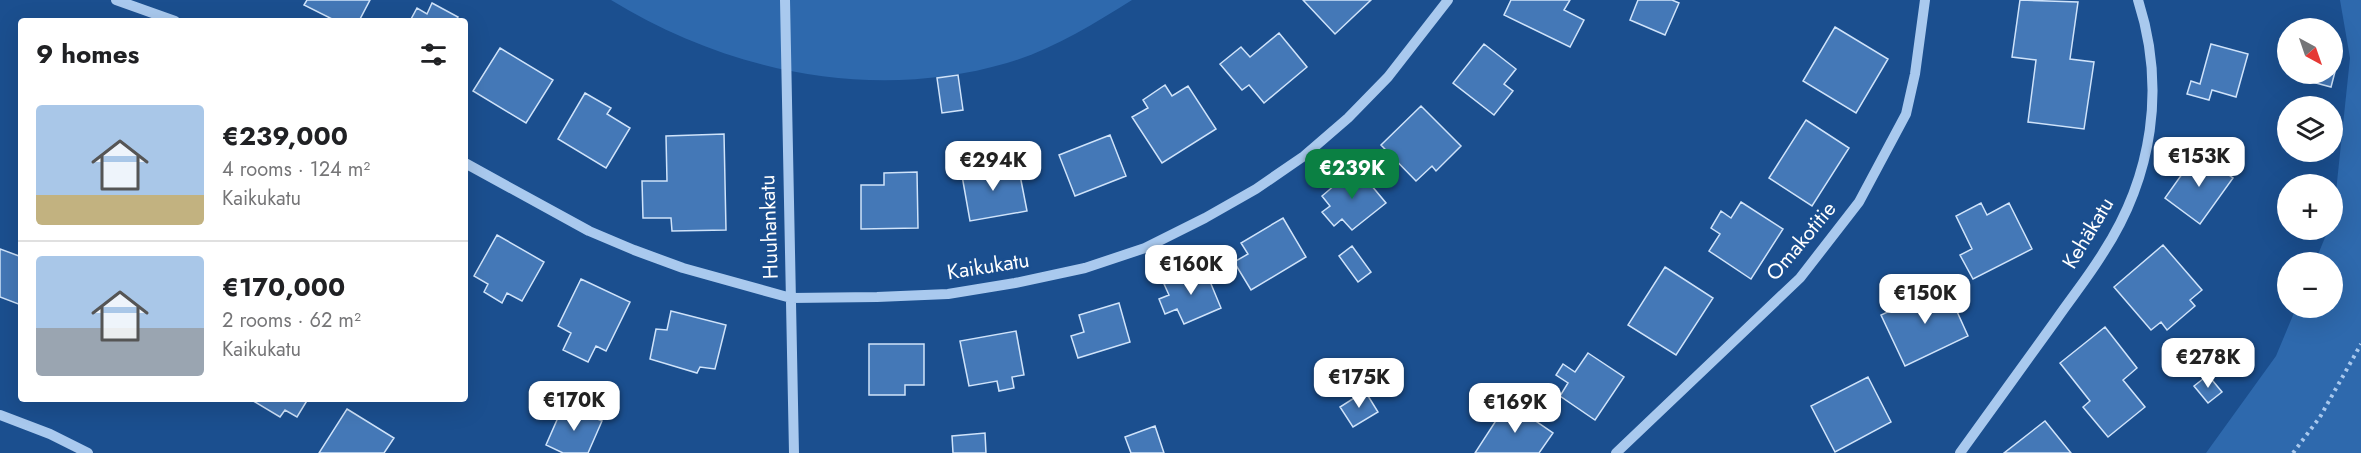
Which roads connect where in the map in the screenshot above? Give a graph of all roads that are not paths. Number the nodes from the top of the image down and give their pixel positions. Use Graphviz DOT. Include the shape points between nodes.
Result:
graph roads {
  1 [pos="116,0"];
  2 [pos="785,0"];
  3 [pos="1448,0"];
  4 [pos="1925,0"];
  5 [pos="2138,0"];
  6 [pos="167,18"];
  7 [pos="468,166"];
  8 [pos="791,298"];
  9 [pos="0,415"];
  10 [pos="88,453"];
  11 [pos="794,453"];
  12 [pos="1616,453"];
  13 [pos="1960,453"];
  1 -- 6 [label="street"];
  2 -- 8 [label="street, Huuhankatu"];
  3 -- 8 [label="street, Kaikukatu" via="1388,77 1304,156 1256,189 1144,248 1085,268 948,294"];
  4 -- 12 [label="street, Omakotitie" via="1906,114 1859,202 1800,278"];
  5 -- 13 [label="street, Kehäkatu" via="2146,24 2154,90 2143,170 2126,213 2104,252"];
  7 -- 8 [label="street, Kaikukatu" via="589,231 634,250"];
  8 -- 11 [label="street, Huuhankatu"];
  9 -- 10 [label="street"];
}
